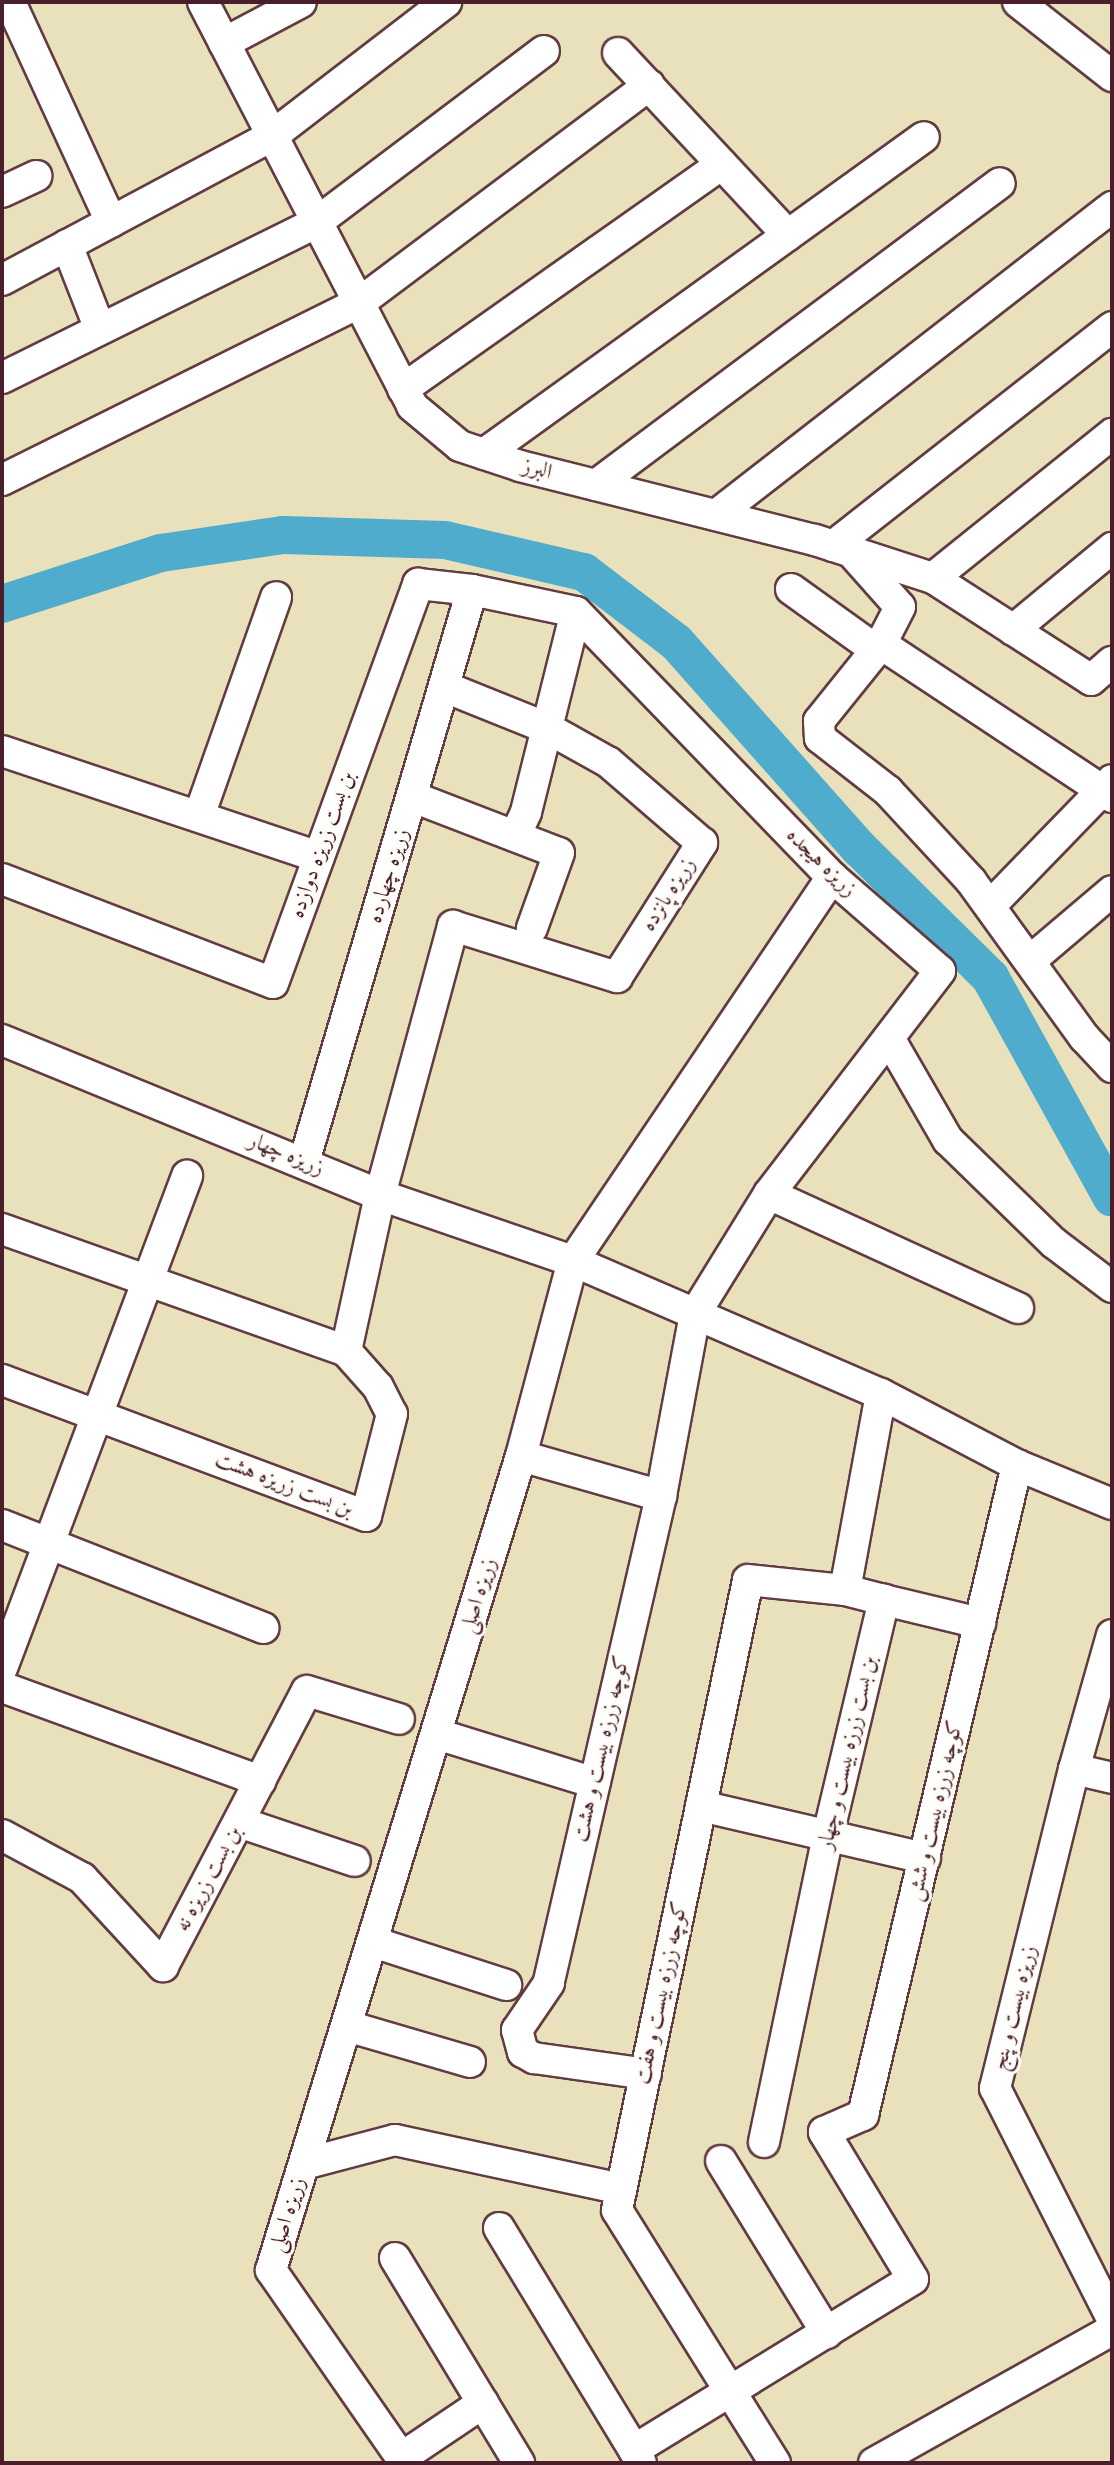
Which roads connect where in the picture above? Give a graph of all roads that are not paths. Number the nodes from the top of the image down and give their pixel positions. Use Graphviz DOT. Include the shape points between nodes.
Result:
graph roads {
  1 [pos="203,2"];
  2 [pos="301,2"];
  3 [pos="446,2"];
  4 [pos="1018,2"];
  5 [pos="11,22"];
  6 [pos="224,43"];
  7 [pos="544,51"];
  8 [pos="618,53"];
  9 [pos="1107,65"];
  10 [pos="649,85"];
  11 [pos="272,136"];
  12 [pos="924,137"];
  13 [pos="722,164"];
  14 [pos="36,176"];
  15 [pos="1000,183"];
  16 [pos="2,192"];
  17 [pos="1112,207"];
  18 [pos="111,222"];
  19 [pos="317,222"];
  20 [pos="788,235"];
  21 [pos="67,245"];
  22 [pos="2,280"];
  23 [pos="359,303"];
  24 [pos="1112,327"];
  25 [pos="100,329"];
  26 [pos="2,378"];
  27 [pos="403,389"];
  28 [pos="1112,434"];
  29 [pos="484,454"];
  30 [pos="2,480"];
  31 [pos="596,485"];
  32 [pos="716,515"];
  33 [pos="1112,548"];
  34 [pos="842,549"];
  35 [pos="933,578"];
  36 [pos="791,589"];
  37 [pos="472,590"];
  38 [pos="276,597"];
  39 [pos="576,612"];
  40 [pos="1013,630"];
  41 [pos="879,647"];
  42 [pos="1102,671"];
  43 [pos="445,687"];
  44 [pos="547,728"];
  45 [pos="2,751"];
  46 [pos="1108,789"];
  47 [pos="413,797"];
  48 [pos="199,816"];
  49 [pos="515,836"];
  50 [pos="319,857"];
  51 [pos="832,877"];
  52 [pos="2,879"];
  53 [pos="1112,891"];
  54 [pos="990,906"];
  55 [pos="532,928"];
  56 [pos="1031,960"];
  57 [pos="889,1038"];
  58 [pos="2,1040"];
  59 [pos="1112,1067"];
  60 [pos="304,1162"];
  61 [pos="187,1176"];
  62 [pos="769,1194"];
  63 [pos="380,1195"];
  64 [pos="2,1229"];
  65 [pos="573,1261"];
  66 [pos="147,1283"];
  67 [pos="1112,1287"];
  68 [pos="1018,1308"];
  69 [pos="695,1314"];
  70 [pos="346,1351"];
  71 [pos="2,1380"];
  72 [pos="881,1394"];
  73 [pos="97,1416"];
  74 [pos="521,1456"];
  75 [pos="1017,1465"];
  76 [pos="661,1496"];
  77 [pos="1111,1502"];
  78 [pos="2,1525"];
  79 [pos="50,1542"];
  80 [pos="845,1590"];
  81 [pos="884,1600"];
  82 [pos="980,1623"];
  83 [pos="263,1628"];
  84 [pos="1112,1635"];
  85 [pos="2,1668"];
  86 [pos="2,1687"];
  87 [pos="399,1719"];
  88 [pos="437,1734"];
  89 [pos="1074,1769"];
  90 [pos="1112,1778"];
  91 [pos="260,1781"];
  92 [pos="595,1783"];
  93 [pos="701,1806"];
  94 [pos="239,1822"];
  95 [pos="2,1835"];
  96 [pos="828,1835"];
  97 [pos="925,1858"];
  98 [pos="355,1861"];
  99 [pos="373,1942"];
  100 [pos="506,1985"];
  101 [pos="347,2026"];
  102 [pos="470,2062"];
  103 [pos="646,2074"];
  104 [pos="764,2142"];
  105 [pos="721,2161"];
  106 [pos="304,2164"];
  107 [pos="621,2189"];
  108 [pos="499,2228"];
  109 [pos="395,2258"];
  110 [pos="1112,2319"];
  111 [pos="1112,2330"];
  112 [pos="827,2333"];
  113 [pos="731,2392"];
  114 [pos="483,2403"];
  115 [pos="638,2456"];
  116 [pos="403,2460"];
  117 [pos="519,2463"];
  118 [pos="775,2463"];
  119 [pos="874,2463"];
  1 -- 6 [label="street, البرز"];
  2 -- 6 [label="street"];
  3 -- 11 [label="street"];
  4 -- 9 [label="street"];
  5 -- 18 [label="street"];
  6 -- 11 [label="street, البرز"];
  7 -- 19 [label="street"];
  8 -- 10 [label="street"];
  10 -- 13 [label="street"];
  10 -- 23 [label="street"];
  11 -- 18 [label="street"];
  11 -- 19 [label="street, البرز"];
  12 -- 20 [label="street"];
  13 -- 20 [label="street"];
  13 -- 27 [label="street"];
  14 -- 16 [label="street"];
  15 -- 31 [label="street"];
  17 -- 32 [label="street"];
  18 -- 21 [label="street"];
  19 -- 23 [label="street, البرز"];
  19 -- 25 [label="street"];
  20 -- 29 [label="street"];
  21 -- 22 [label="street"];
  21 -- 25 [label="street"];
  23 -- 27 [label="street, البرز"];
  23 -- 30 [label="street"];
  24 -- 34 [label="street"];
  25 -- 26 [label="street"];
  27 -- 29 [label="street, البرز" via="412,406 460,446"];
  28 -- 35 [label="street"];
  29 -- 31 [label="street, البرز"];
  31 -- 32 [label="street, البرز"];
  32 -- 34 [label="street, البرز"];
  33 -- 40 [label="street"];
  34 -- 35 [label="street, البرز"];
  34 -- 41 [label="street" via="900,607"];
  35 -- 40 [label="street, البرز"];
  36 -- 41 [label="street"];
  37 -- 39 [label="street, بن بست زریزه دوازده"];
  37 -- 43 [label="street, زریزه چهارده"];
  37 -- 50 [label="street, بن بست زریزه دوازده" via="418,584"];
  38 -- 48 [label="street"];
  39 -- 44 [label="street"];
  39 -- 51 [label="street, زریزه هیجده"];
  40 -- 42 [label="street, البرز"];
  41 -- 46 [label="street"];
  41 -- 54 [label="street" via="819,721 820,738 888,791"];
  43 -- 44 [label="street, زریزه پانزده"];
  43 -- 47 [label="street, زریزه چهارده"];
  44 -- 49 [label="street"];
  44 -- 63 [label="street, زریزه پانزده" via="608,762 702,843 617,977 453,926"];
  45 -- 48 [label="street"];
  46 -- 54 [label="street"];
  47 -- 49 [label="street"];
  47 -- 60 [label="street, زریزه چهارده"];
  48 -- 50 [label="street"];
  49 -- 55 [label="street" via="559,853"];
  50 -- 52 [label="street, بن بست زریزه دوازده" via="273,983"];
  51 -- 57 [label="street, زریزه هیجده" via="940,971"];
  51 -- 65 [label="street, زریزه اصلی"];
  53 -- 56 [label="street"];
  54 -- 56 [label="street"];
  56 -- 59 [label="street" via="1084,1037"];
  57 -- 62 [label="street, زریزه هیجده"];
  57 -- 67 [label="street" via="948,1140 1054,1243"];
  58 -- 60 [label="street, زریزه چهار"];
  60 -- 63 [label="street, زریزه چهار"];
  61 -- 66 [label="street"];
  62 -- 68 [label="street"];
  62 -- 69 [label="street, زریزه هیجده"];
  63 -- 65 [label="street, زریزه چهار"];
  63 -- 70 [label="street"];
  64 -- 66 [label="street, بن بست زریزه هشت"];
  65 -- 69 [label="street"];
  65 -- 74 [label="street, زریزه اصلی"];
  66 -- 70 [label="street, بن بست زریزه هشت"];
  66 -- 73 [label="street"];
  69 -- 72 [label="street"];
  69 -- 76 [label="street, کوچه زرزه بیست و هشت"];
  70 -- 73 [label="street, بن بست زریزه هشت" via="378,1387 392,1414 366,1516"];
  71 -- 73 [label="street, بن بست زریزه هشت"];
  72 -- 75 [label="street"];
  72 -- 80 [label="street"];
  73 -- 79 [label="street"];
  74 -- 76 [label="street"];
  74 -- 88 [label="street, زریزه اصلی"];
  75 -- 77 [label="street"];
  75 -- 82 [label="street, کوچه زرزه بیست و شش"];
  76 -- 92 [label="street, کوچه زرزه بیست و هشت"];
  78 -- 79 [label="street"];
  79 -- 83 [label="street"];
  79 -- 85 [label="street"];
  80 -- 81 [label="street"];
  80 -- 93 [label="street, کوچه زرزه بیست و هفت" via="748,1580"];
  81 -- 82 [label="street"];
  81 -- 96 [label="street, بن بست زرزه بیست و چهار"];
  82 -- 97 [label="street, کوچه زرزه بیست و شش"];
  84 -- 89 [label="street, زریزه بیست و پنج"];
  86 -- 91 [label="street"];
  87 -- 91 [label="street, بن بست زریزه نه" via="307,1691"];
  88 -- 92 [label="street"];
  88 -- 99 [label="street, زریزه اصلی"];
  89 -- 90 [label="street"];
  89 -- 110 [label="street, زریزه بیست و پنج" via="995,2088"];
  91 -- 94 [label="street, بن بست زریزه نه"];
  92 -- 103 [label="street, کوچه زرزه بیست و هشت" via="549,1983 517,2030 518,2042 534,2058"];
  93 -- 96 [label="street"];
  93 -- 103 [label="street, کوچه زرزه بیست و هفت"];
  94 -- 95 [label="street, بن بست زریزه نه" via="163,1966 82,1878"];
  94 -- 98 [label="street"];
  96 -- 97 [label="street"];
  96 -- 104 [label="street, بن بست زرزه بیست و چهار"];
  97 -- 112 [label="street, کوچه زرزه بیست و شش" via="863,2115 824,2132 913,2279"];
  99 -- 100 [label="street"];
  99 -- 101 [label="street, زریزه اصلی"];
  101 -- 102 [label="street"];
  101 -- 106 [label="street, زریزه اصلی"];
  103 -- 107 [label="street, کوچه زرزه بیست و هفت"];
  105 -- 112 [label="street"];
  106 -- 107 [label="street" via="395,2140"];
  106 -- 116 [label="street, زریزه اصلی" via="271,2270"];
  107 -- 113 [label="street, کوچه زرزه بیست و هفت" via="617,2210"];
  108 -- 115 [label="street"];
  109 -- 114 [label="street"];
  111 -- 119 [label="street"];
  112 -- 113 [label="street"];
  113 -- 115 [label="street"];
  113 -- 118 [label="street, کوچه زرزه بیست و هفت"];
  114 -- 116 [label="street"];
  114 -- 117 [label="street"];
}
